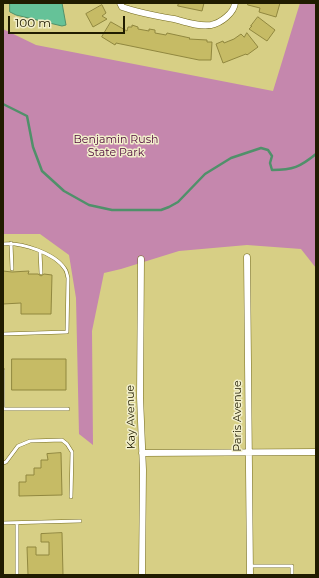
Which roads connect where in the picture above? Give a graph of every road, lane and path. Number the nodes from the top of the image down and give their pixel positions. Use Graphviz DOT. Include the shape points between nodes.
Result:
graph roads {
  1 [pos="235,3"];
  2 [pos="121,5"];
  3 [pos="3,244"];
  4 [pos="11,244"];
  5 [pos="40,252"];
  6 [pos="247,257"];
  7 [pos="141,259"];
  8 [pos="12,269"];
  9 [pos="41,273"];
  10 [pos="3,334"];
  11 [pos="3,370"];
  12 [pos="3,409"];
  13 [pos="68,409"];
  14 [pos="316,452"];
  15 [pos="142,453"];
  16 [pos="248,453"];
  17 [pos="3,463"];
  18 [pos="71,497"];
  19 [pos="80,521"];
  20 [pos="3,523"];
  21 [pos="17,523"];
  22 [pos="250,566"];
  23 [pos="17,575"];
  24 [pos="142,575"];
  25 [pos="250,575"];
  26 [pos="292,575"];
  1 -- 2 [label="street" via="234,8 219,23 209,25 132,11"];
  3 -- 4 [label="lane"];
  4 -- 5 [label="lane" via="24,245"];
  4 -- 8 [label="lane"];
  5 -- 9 [label="lane"];
  5 -- 10 [label="lane" via="61,263 66,270 67,332"];
  6 -- 16 [label="street, Paris Avenue"];
  7 -- 15 [label="street, Kay Avenue"];
  11 -- 12 [label="lane"];
  12 -- 13 [label="lane"];
  14 -- 16 [label="street"];
  15 -- 16 [label="street"];
  15 -- 24 [label="street, Kay Avenue"];
  16 -- 22 [label="street, Paris Avenue"];
  17 -- 18 [label="lane" via="18,446 30,441 62,440 72,452"];
  19 -- 21 [label="lane"];
  20 -- 21 [label="lane"];
  21 -- 23 [label="lane"];
  22 -- 25 [label="street, Paris Avenue"];
  22 -- 26 [label="lane" via="292,566"];
}
